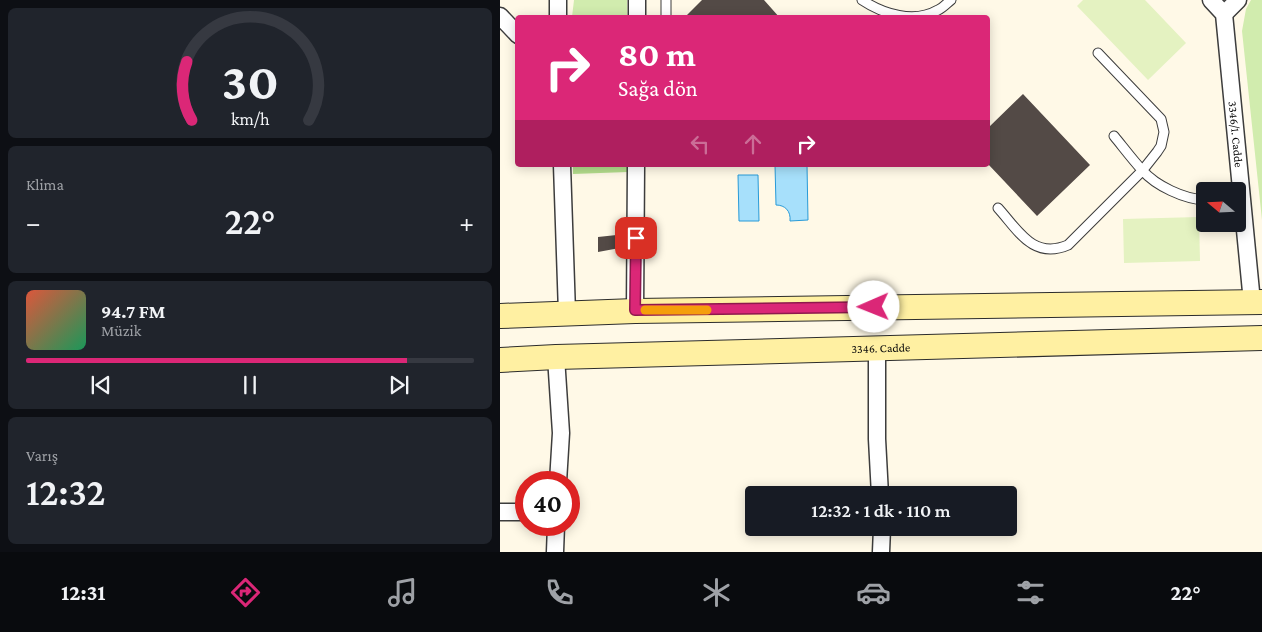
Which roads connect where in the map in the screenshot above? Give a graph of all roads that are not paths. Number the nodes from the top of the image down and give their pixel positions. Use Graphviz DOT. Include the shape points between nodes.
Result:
graph roads {
  1 [pos="558,0"];
  2 [pos="637,0"];
  3 [pos="666,0"];
  4 [pos="862,0"];
  5 [pos="951,0"];
  6 [pos="1211,0"];
  7 [pos="1238,0"];
  8 [pos="1224,14"];
  9 [pos="558,15"];
  10 [pos="637,15"];
  11 [pos="666,15"];
  12 [pos="901,15"];
  13 [pos="920,15"];
  14 [pos="500,16"];
  15 [pos="515,32"];
  16 [pos="1098,53"];
  17 [pos="1114,136"];
  18 [pos="562,167"];
  19 [pos="636,167"];
  20 [pos="1142,171"];
  21 [pos="1238,182"];
  22 [pos="1196,198"];
  23 [pos="998,208"];
  24 [pos="1245,232"];
  25 [pos="1257,302"];
  26 [pos="635,310"];
  27 [pos="567,313"];
  28 [pos="500,316"];
  29 [pos="1262,338"];
  30 [pos="877,349"];
  31 [pos="556,356"];
  32 [pos="500,360"];
  33 [pos="559,471"];
  34 [pos="880,486"];
  35 [pos="500,512"];
  36 [pos="515,512"];
  37 [pos="556,536"];
  38 [pos="882,536"];
  39 [pos="555,552"];
  40 [pos="881,552"];
  1 -- 9 [label="street"];
  2 -- 10 [label="street"];
  3 -- 11 [label="lane"];
  4 -- 12 [label="lane" via="884,12"];
  5 -- 13 [label="lane" via="938,10"];
  6 -- 8 [label="street"];
  7 -- 8 [label="street"];
  8 -- 21 [label="street, 3346/1. Cadde"];
  14 -- 15 [label="street"];
  16 -- 20 [label="lane" via="1163,125 1161,146"];
  17 -- 20 [label="lane"];
  18 -- 27 [label="street"];
  19 -- 26 [label="street"];
  20 -- 22 [label="lane" via="1178,193"];
  20 -- 23 [label="lane" via="1068,245 1053,250 1036,247 1028,241"];
  24 -- 25 [label="street, 3346/1. Cadde"];
  25 -- 26 [label="street"];
  26 -- 27 [label="street"];
  27 -- 28 [label="street"];
  29 -- 30 [label="street, 3346. Cadde"];
  30 -- 31 [label="street, 3346. Cadde"];
  30 -- 34 [label="street"];
  31 -- 32 [label="street, 3346. Cadde"];
  31 -- 33 [label="street" via="562,433"];
  35 -- 36 [label="street"];
  37 -- 39 [label="street"];
  38 -- 40 [label="street"];
}
